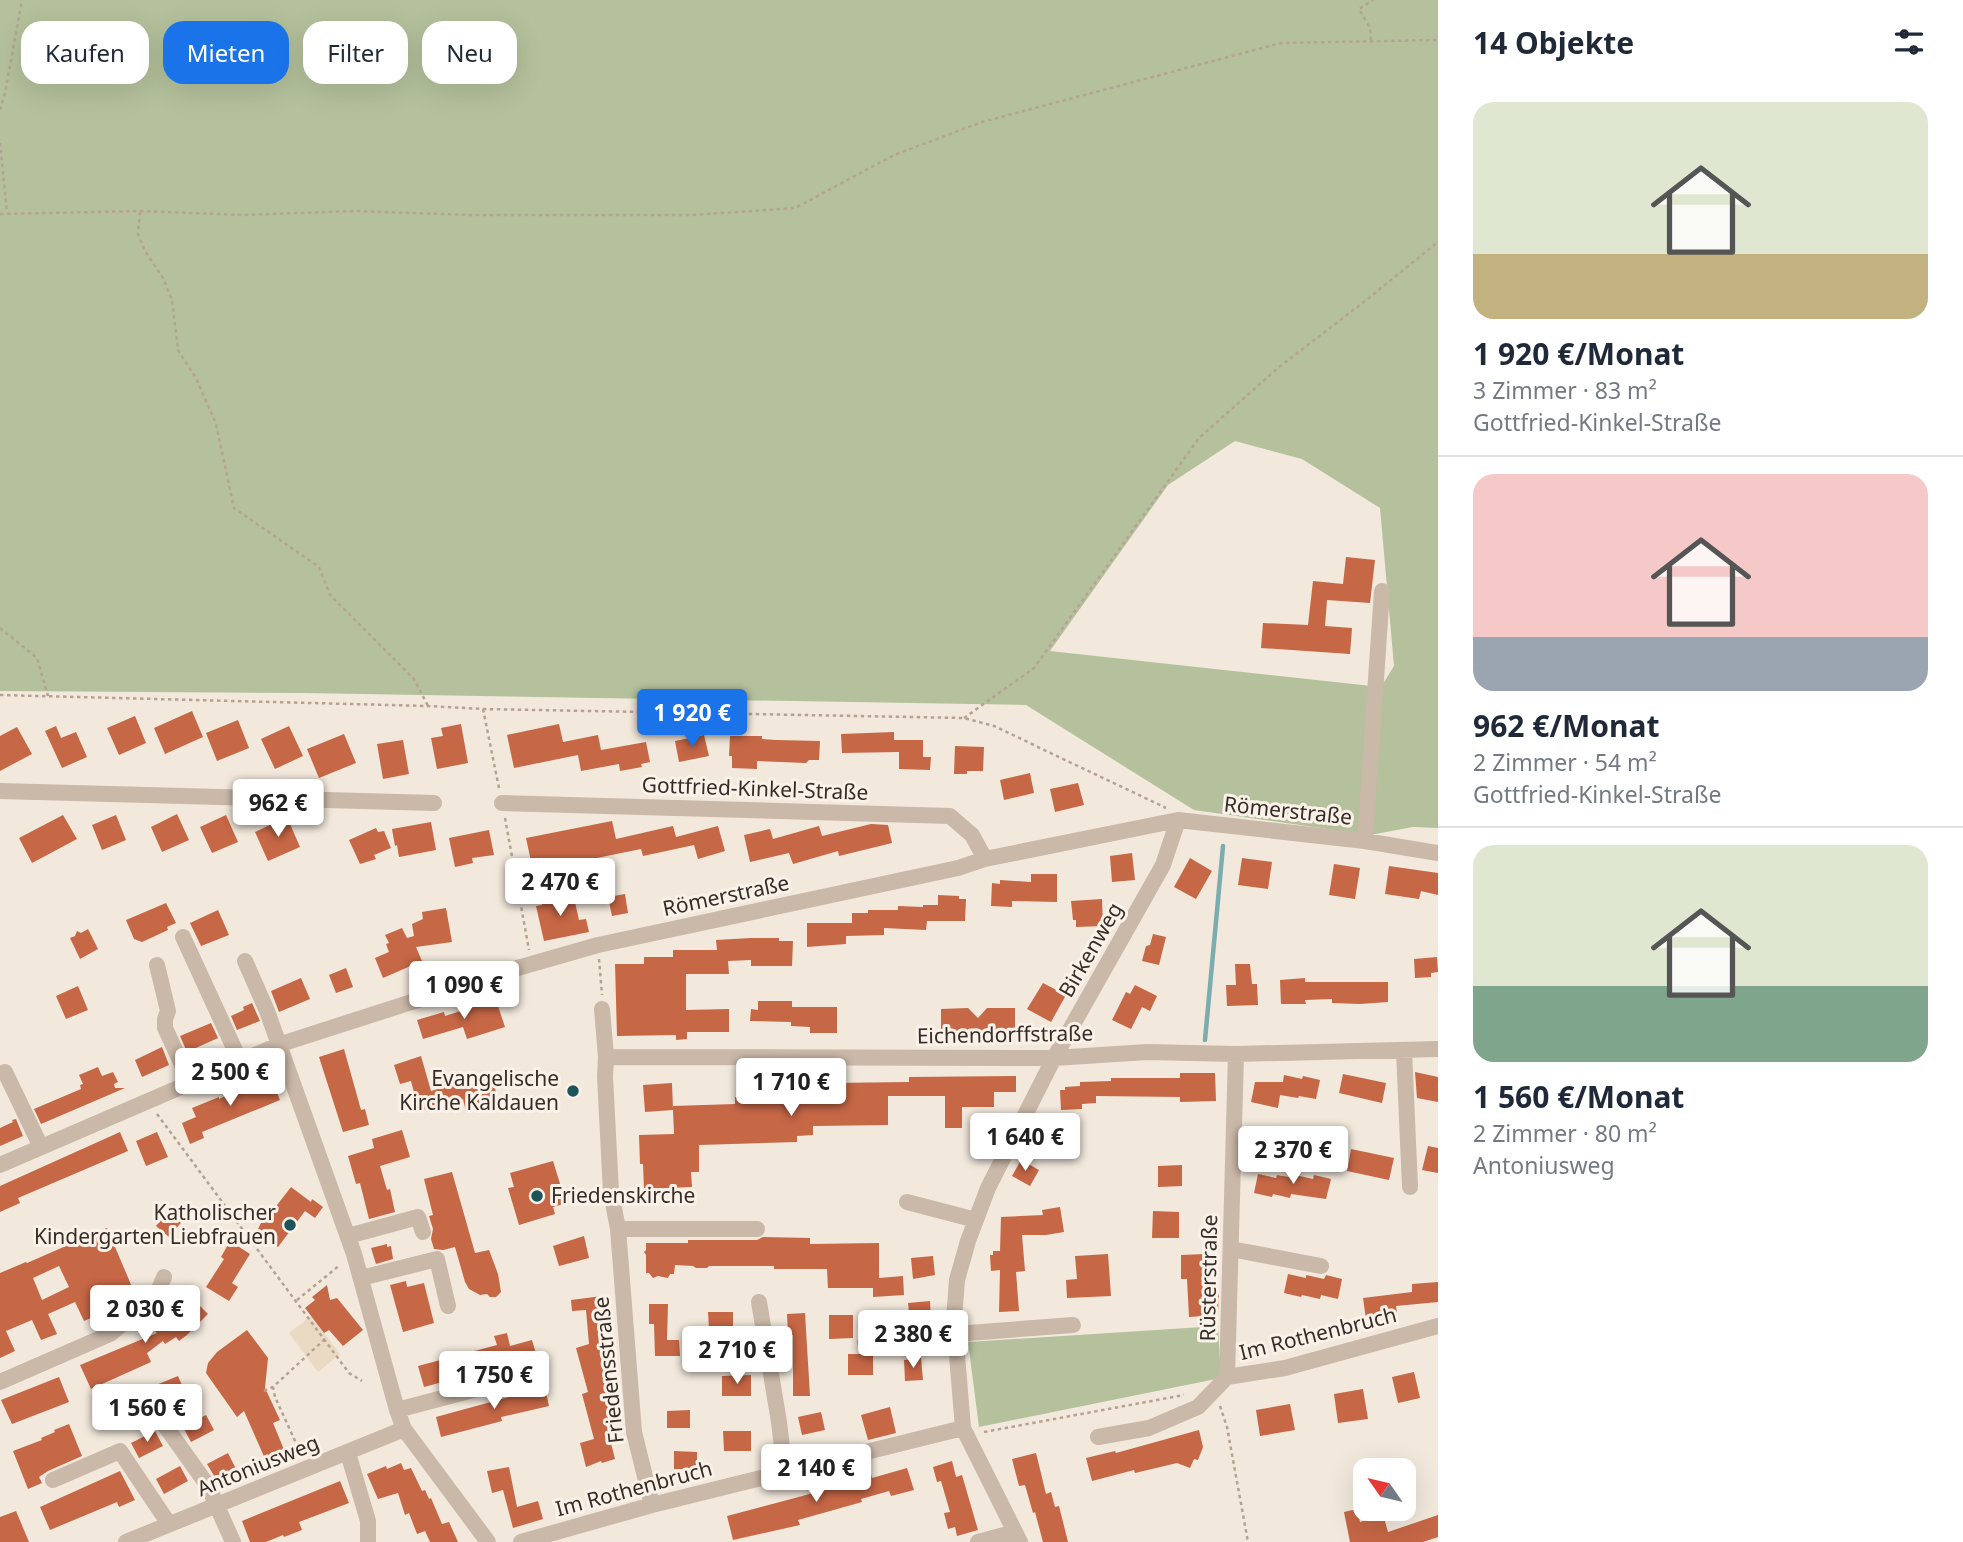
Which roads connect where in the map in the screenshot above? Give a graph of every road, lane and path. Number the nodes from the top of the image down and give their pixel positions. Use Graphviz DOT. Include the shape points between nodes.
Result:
graph roads {
  1 [pos="22,0"];
  2 [pos="1373,0"];
  3 [pos="1371,40"];
  4 [pos="1438,40"];
  5 [pos="0,110"];
  6 [pos="0,144"];
  7 [pos="140,211"];
  8 [pos="0,214"];
  9 [pos="7,214"];
  10 [pos="1438,242"];
  11 [pos="1382,592"];
  12 [pos="0,628"];
  13 [pos="0,695"];
  14 [pos="48,696"];
  15 [pos="428,706"];
  16 [pos="483,709"];
  17 [pos="964,718"];
  18 [pos="0,791"];
  19 [pos="434,803"];
  20 [pos="502,803"];
  21 [pos="1178,820"];
  22 [pos="507,829"];
  23 [pos="1366,841"];
  24 [pos="1438,853"];
  25 [pos="985,859"];
  26 [pos="183,937"];
  27 [pos="530,953"];
  28 [pos="245,961"];
  29 [pos="158,965"];
  30 [pos="600,966"];
  31 [pos="603,1009"];
  32 [pos="278,1045"];
  33 [pos="1438,1049"];
  34 [pos="1404,1051"];
  35 [pos="1236,1054"];
  36 [pos="606,1057"];
  37 [pos="1054,1058"];
  38 [pos="240,1061"];
  39 [pos="5,1072"];
  40 [pos="190,1082"];
  41 [pos="147,1100"];
  42 [pos="41,1147"];
  43 [pos="0,1165"];
  44 [pos="1410,1187"];
  45 [pos="907,1202"];
  46 [pos="976,1220"];
  47 [pos="618,1229"];
  48 [pos="757,1229"];
  49 [pos="422,1232"];
  50 [pos="348,1236"];
  51 [pos="1231,1249"];
  52 [pos="354,1254"];
  53 [pos="1321,1266"];
  54 [pos="164,1277"];
  55 [pos="361,1279"];
  56 [pos="297,1300"];
  57 [pos="759,1302"];
  58 [pos="448,1306"];
  59 [pos="1073,1325"];
  60 [pos="1438,1326"];
  61 [pos="955,1338"];
  62 [pos="325,1339"];
  63 [pos="865,1342"];
  64 [pos="1227,1377"];
  65 [pos="362,1381"];
  66 [pos="0,1382"];
  67 [pos="496,1384"];
  68 [pos="273,1387"];
  69 [pos="1214,1390"];
  70 [pos="264,1391"];
  71 [pos="397,1410"];
  72 [pos="160,1420"];
  73 [pos="404,1429"];
  74 [pos="965,1432"];
  75 [pos="1098,1437"];
  76 [pos="348,1453"];
  77 [pos="308,1469"];
  78 [pos="785,1472"];
  79 [pos="53,1480"];
  80 [pos="217,1504"];
  81 [pos="652,1505"];
  82 [pos="169,1524"];
  83 [pos="1018,1537"];
  84 [pos="126,1542"];
  85 [pos="233,1542"];
  86 [pos="368,1542"];
  87 [pos="488,1542"];
  88 [pos="521,1542"];
  89 [pos="978,1542"];
  90 [pos="1248,1542"];
  1 -- 5 [label="path"];
  2 -- 3 [label="path" via="1359,9"];
  3 -- 4 [label="path"];
  3 -- 7 [label="path" via="1281,43 982,122 894,155 795,208 694,215"];
  6 -- 9 [label="path"];
  7 -- 9 [label="path"];
  7 -- 15 [label="path" via="138,234 172,300 178,351 216,424 234,508 319,567 330,595 414,679"];
  8 -- 9 [label="path"];
  10 -- 17 [label="path" via="1279,367 1199,438 1034,668"];
  11 -- 23 [label="street, Römerstraße"];
  12 -- 14 [label="path" via="37,658"];
  13 -- 14 [label="path"];
  14 -- 15 [label="path"];
  15 -- 16 [label="path"];
  16 -- 17 [label="path"];
  16 -- 20 [label="path"];
  17 -- 21 [label="path" via="994,726 1151,800"];
  18 -- 19 [label="street"];
  20 -- 25 [label="street, Gottfried-Kinkel-Straße" via="950,816 972,835"];
  21 -- 23 [label="street, Römerstraße"];
  21 -- 25 [label="street, Römerstraße"];
  21 -- 37 [label="street, Birkenweg" via="1163,865"];
  22 -- 27 [label="path"];
  23 -- 24 [label="street, Römerstraße"];
  25 -- 32 [label="street, Römerstraße" via="598,946"];
  26 -- 38 [label="street"];
  28 -- 32 [label="street"];
  29 -- 40 [label="street" via="168,1011 165,1027"];
  30 -- 31 [label="path"];
  31 -- 36 [label="street, Friedensstraße"];
  32 -- 38 [label="street, Römerstraße"];
  32 -- 50 [label="street"];
  33 -- 34 [label="street, Eichendorffstraße"];
  34 -- 35 [label="street, Eichendorffstraße"];
  34 -- 44 [label="street"];
  35 -- 37 [label="street, Eichendorffstraße" via="1147,1052"];
  35 -- 51 [label="street, Rüsterstraße"];
  36 -- 37 [label="street, Eichendorffstraße"];
  36 -- 47 [label="street, Friedensstraße" via="611,1192"];
  37 -- 46 [label="street, Birkenweg"];
  38 -- 40 [label="street, Römerstraße"];
  39 -- 42 [label="street"];
  40 -- 41 [label="street, Römerstraße"];
  41 -- 42 [label="street, Römerstraße"];
  41 -- 56 [label="path"];
  42 -- 43 [label="street, Römerstraße"];
  45 -- 46 [label="street"];
  46 -- 61 [label="street, Birkenweg" via="957,1280"];
  47 -- 48 [label="street"];
  47 -- 81 [label="street, Friedensstraße" via="634,1432"];
  49 -- 50 [label="street" via="418,1217"];
  50 -- 52 [label="street"];
  51 -- 53 [label="street"];
  51 -- 64 [label="street, Rüsterstraße"];
  52 -- 55 [label="street"];
  52 -- 56 [label="path"];
  54 -- 66 [label="street" via="156,1296 110,1334"];
  55 -- 58 [label="street" via="437,1259"];
  55 -- 71 [label="street"];
  56 -- 62 [label="path"];
  57 -- 78 [label="street"];
  59 -- 61 [label="street"];
  60 -- 64 [label="street, Im Rothenbruch" via="1285,1368"];
  61 -- 63 [label="street"];
  61 -- 74 [label="street, Birkenweg"];
  62 -- 65 [label="path" via="349,1373"];
  62 -- 68 [label="path"];
  64 -- 69 [label="street, Im Rothenbruch"];
  67 -- 71 [label="street"];
  68 -- 70 [label="path"];
  68 -- 77 [label="path"];
  69 -- 74 [label="path"];
  69 -- 75 [label="street, Im Rothenbruch" via="1198,1407 1149,1428"];
  69 -- 90 [label="path" via="1227,1427"];
  71 -- 73 [label="street"];
  72 -- 80 [label="street"];
  73 -- 76 [label="street, Antoniusweg"];
  73 -- 87 [label="street"];
  74 -- 78 [label="street, Im Rothenbruch"];
  74 -- 83 [label="street, Birkenweg"];
  76 -- 77 [label="street, Antoniusweg"];
  76 -- 86 [label="street" via="368,1521"];
  77 -- 80 [label="street, Antoniusweg"];
  78 -- 81 [label="street, Im Rothenbruch"];
  79 -- 82 [label="street" via="120,1451"];
  80 -- 82 [label="street, Antoniusweg"];
  80 -- 85 [label="street"];
  81 -- 88 [label="street, Im Rothenbruch"];
  82 -- 84 [label="street, Antoniusweg"];
  83 -- 89 [label="street, Birkenweg"];
}
